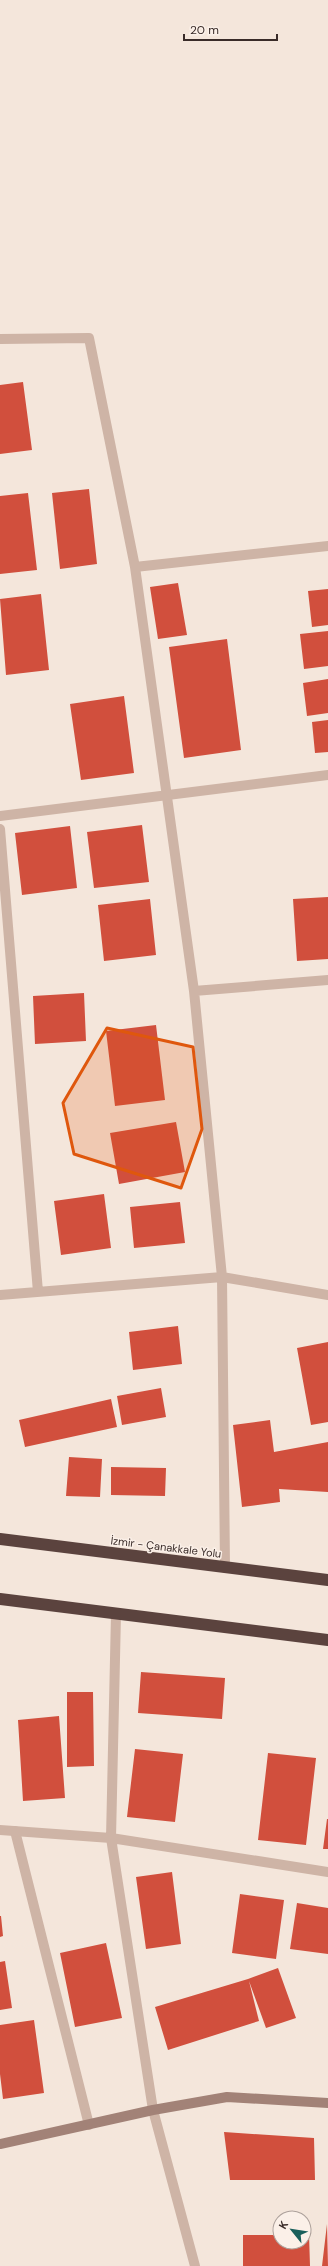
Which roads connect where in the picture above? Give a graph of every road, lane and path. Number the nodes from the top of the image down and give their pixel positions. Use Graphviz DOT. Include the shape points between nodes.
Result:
graph roads {
  1 [pos="0,339"];
  2 [pos="328,546"];
  3 [pos="135,567"];
  4 [pos="328,775"];
  5 [pos="166,794"];
  6 [pos="0,816"];
  7 [pos="0,829"];
  8 [pos="328,980"];
  9 [pos="194,991"];
  10 [pos="222,1277"];
  11 [pos="38,1292"];
  12 [pos="0,1295"];
  13 [pos="328,1295"];
  14 [pos="0,1539"];
  15 [pos="225,1568"];
  16 [pos="328,1580"];
  17 [pos="0,1599"];
  18 [pos="116,1614"];
  19 [pos="328,1640"];
  20 [pos="0,1830"];
  21 [pos="15,1832"];
  22 [pos="111,1838"];
  23 [pos="328,1872"];
  24 [pos="328,2103"];
  25 [pos="153,2110"];
  26 [pos="88,2125"];
  27 [pos="0,2144"];
  28 [pos="195,2266"];
  1 -- 3 [label="street" via="89,338"];
  2 -- 3 [label="street"];
  3 -- 5 [label="street"];
  4 -- 5 [label="street"];
  5 -- 6 [label="street"];
  5 -- 9 [label="street"];
  7 -- 11 [label="street"];
  8 -- 9 [label="street"];
  9 -- 10 [label="street"];
  10 -- 11 [label="street"];
  10 -- 13 [label="street"];
  10 -- 15 [label="street"];
  11 -- 12 [label="street"];
  14 -- 15 [label="highway, İzmir - Çanakkale Yolu"];
  15 -- 16 [label="highway, İzmir - Çanakkale Yolu"];
  17 -- 18 [label="highway"];
  18 -- 19 [label="highway"];
  18 -- 22 [label="street"];
  20 -- 21 [label="street"];
  21 -- 22 [label="street"];
  21 -- 26 [label="street"];
  22 -- 23 [label="street"];
  22 -- 25 [label="street"];
  24 -- 25 [label="main road" via="227,2097"];
  25 -- 26 [label="main road"];
  25 -- 28 [label="street"];
  26 -- 27 [label="main road"];
}
